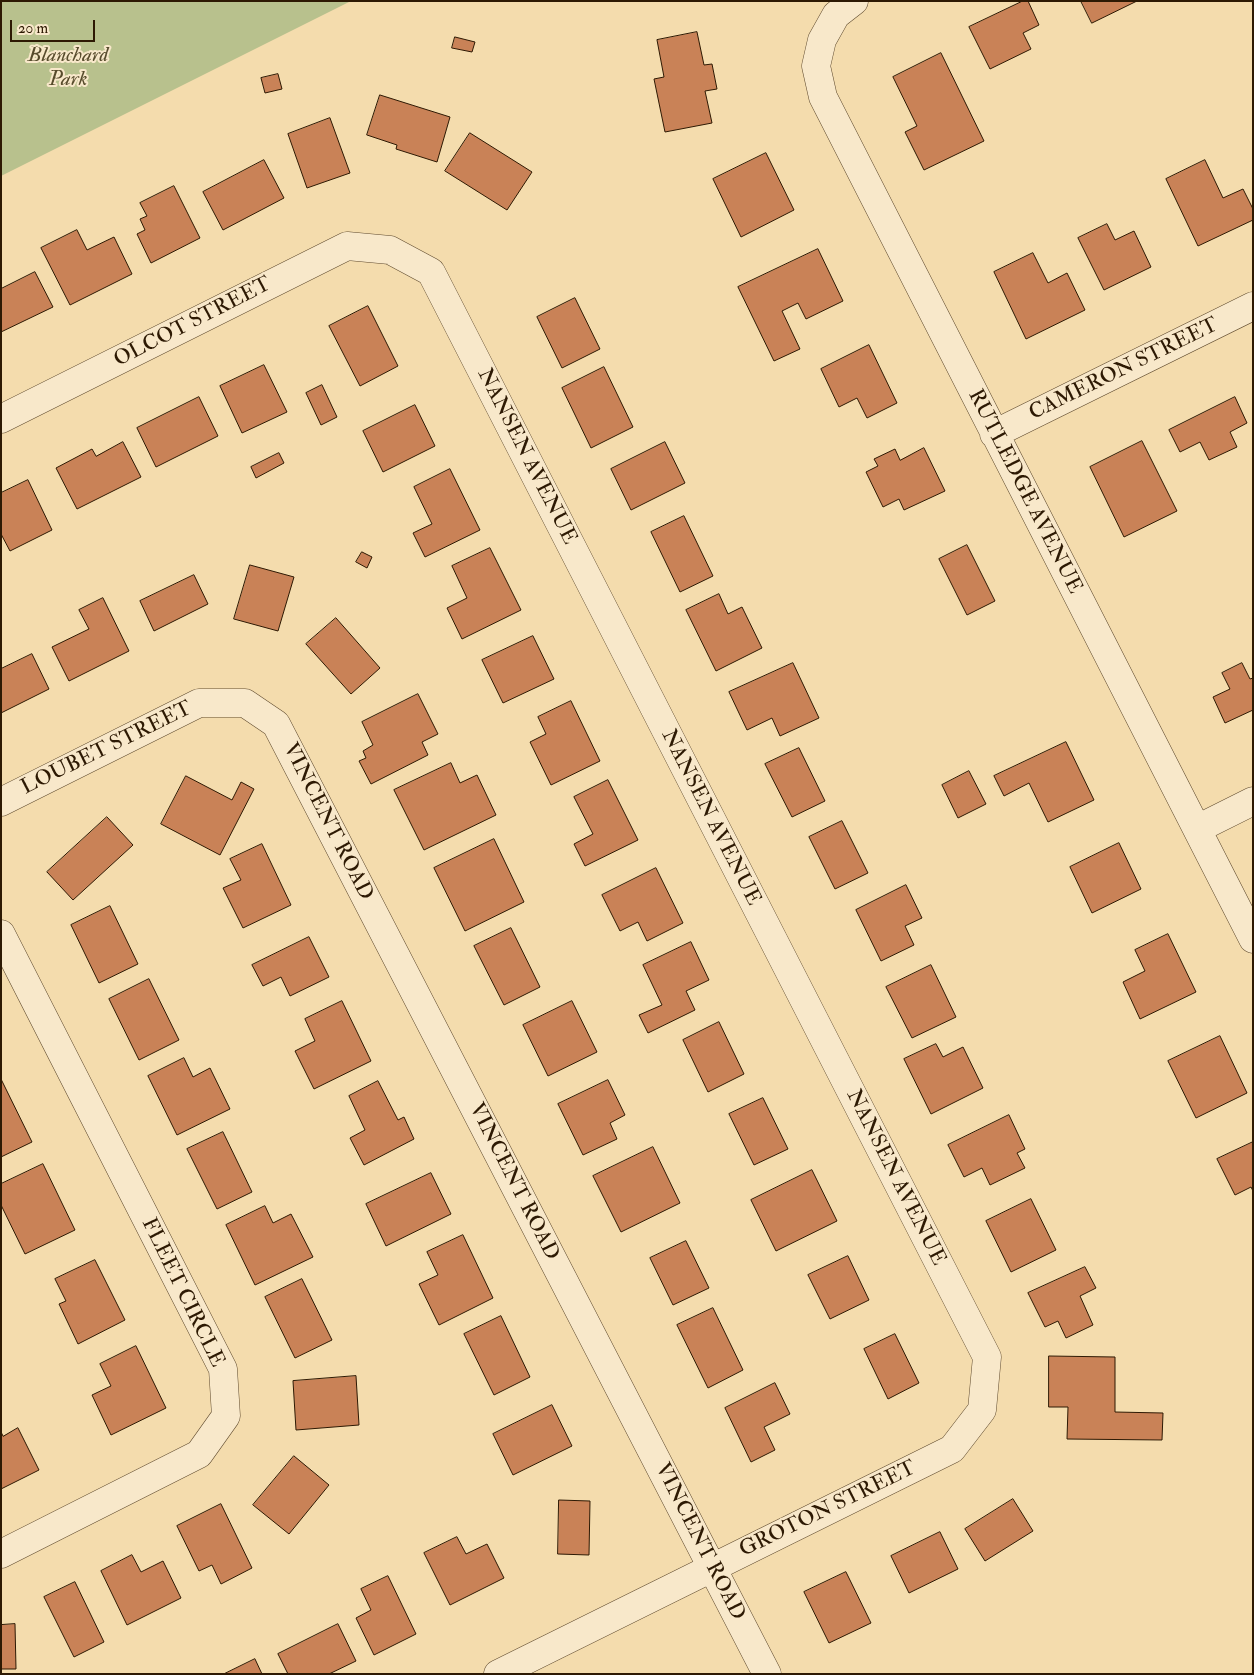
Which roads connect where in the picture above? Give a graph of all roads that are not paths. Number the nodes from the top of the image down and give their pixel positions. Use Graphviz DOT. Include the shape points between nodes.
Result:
graph roads {
  1 [pos="854,1"];
  2 [pos="390,250"];
  3 [pos="1253,306"];
  4 [pos="1,419"];
  5 [pos="994,434"];
  6 [pos="244,703"];
  7 [pos="1253,801"];
  8 [pos="1,802"];
  9 [pos="1197,829"];
  10 [pos="1,934"];
  11 [pos="1253,939"];
  12 [pos="982,1410"];
  13 [pos="1,1554"];
  14 [pos="712,1567"];
  15 [pos="498,1674"];
  16 [pos="767,1674"];
  1 -- 5 [label="street, RUTLEDGE AVENUE" via="836,15 822,40 816,66 823,97"];
  2 -- 4 [label="street, OLCOT STREET" via="347,246"];
  2 -- 12 [label="street, NANSEN AVENUE" via="431,272 987,1357"];
  3 -- 5 [label="street, CAMERON STREET"];
  5 -- 9 [label="street, RUTLEDGE AVENUE"];
  6 -- 8 [label="street, LOUBET STREET" via="199,704"];
  6 -- 14 [label="street, VINCENT ROAD" via="276,724"];
  7 -- 9 [label="street"];
  9 -- 11 [label="street, RUTLEDGE AVENUE"];
  10 -- 13 [label="street, FLEET CIRCLE" via="223,1369 226,1416 199,1454"];
  12 -- 14 [label="street, GROTON STREET" via="952,1449"];
  14 -- 15 [label="street, GROTON STREET"];
  14 -- 16 [label="street, VINCENT ROAD"];
}
